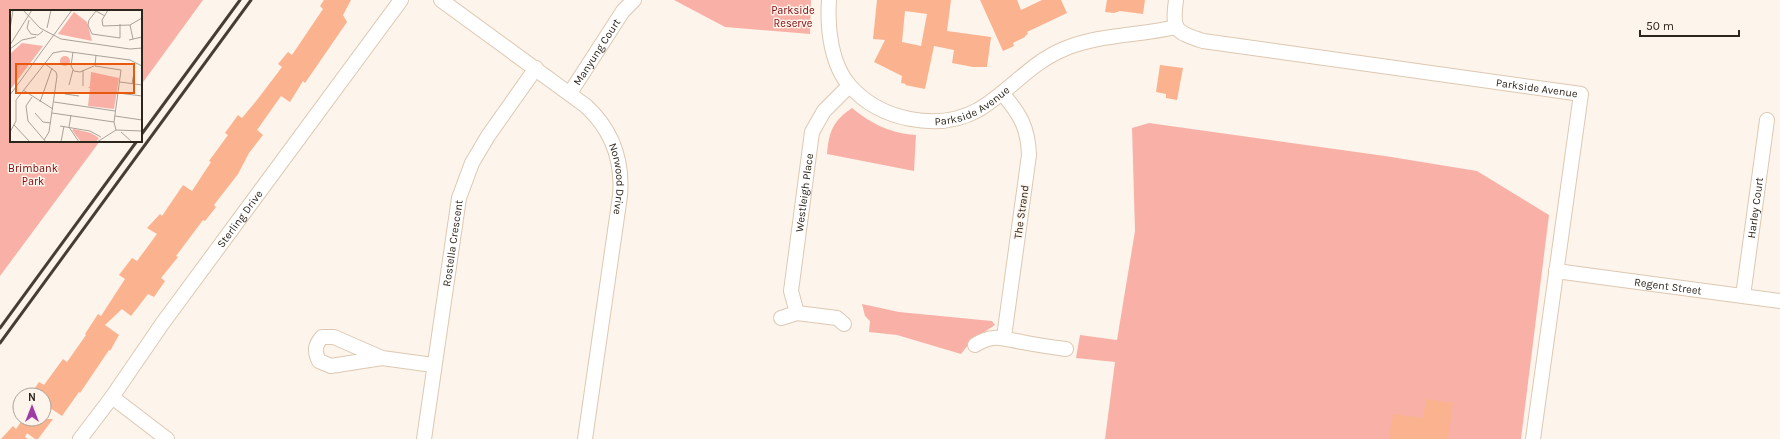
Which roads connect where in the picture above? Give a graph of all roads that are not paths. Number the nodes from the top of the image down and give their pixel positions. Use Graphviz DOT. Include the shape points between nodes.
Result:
graph roads {
  1 [pos="401,0"];
  2 [pos="441,0"];
  3 [pos="634,0"];
  4 [pos="829,0"];
  5 [pos="1176,0"];
  6 [pos="622,6"];
  7 [pos="1176,27"];
  8 [pos="536,68"];
  9 [pos="849,86"];
  10 [pos="570,93"];
  11 [pos="1002,93"];
  12 [pos="1767,120"];
  13 [pos="1556,271"];
  14 [pos="1743,296"];
  15 [pos="1780,301"];
  16 [pos="796,313"];
  17 [pos="781,318"];
  18 [pos="844,324"];
  19 [pos="1004,337"];
  20 [pos="974,345"];
  21 [pos="1066,349"];
  22 [pos="382,358"];
  23 [pos="433,366"];
  24 [pos="112,397"];
  25 [pos="1538,438"];
  26 [pos="80,439"];
  27 [pos="167,439"];
  28 [pos="424,439"];
  29 [pos="585,439"];
  1 -- 24 [label="street, Sterling Drive" via="162,324"];
  2 -- 8 [label="street, Norwood Drive"];
  3 -- 6 [label="street, Manyung Court"];
  4 -- 9 [label="street, Parkside Avenue" via="829,30 833,55"];
  5 -- 7 [label="street"];
  6 -- 10 [label="street, Manyung Court"];
  7 -- 11 [label="street, Parkside Avenue" via="1153,33 1087,40 1042,60"];
  7 -- 13 [label="street, Parkside Avenue" via="1182,34 1202,41 1581,94"];
  8 -- 10 [label="street, Norwood Drive"];
  8 -- 23 [label="street, Rostella Crescent" via="472,163 459,198"];
  9 -- 11 [label="street, Parkside Avenue" via="889,113 910,119 935,121 958,118 977,110"];
  9 -- 16 [label="street, Westleigh Place" via="824,111 812,132 791,291"];
  10 -- 29 [label="street, Norwood Drive" via="596,115 613,141 621,185"];
  11 -- 19 [label="street, The Strand" via="1020,116 1028,137 1029,155"];
  12 -- 14 [label="street, Harley Court"];
  13 -- 14 [label="street, Regent Street"];
  13 -- 25 [label="street, Parkside Avenue"];
  14 -- 15 [label="street, Regent Street"];
  16 -- 17 [label="street"];
  16 -- 18 [label="street" via="837,318"];
  19 -- 20 [label="street" via="984,340"];
  19 -- 21 [label="street"];
  22 -- 23 [label="street"];
  23 -- 28 [label="street, Rostella Crescent"];
  24 -- 26 [label="street, Sterling Drive"];
  24 -- 27 [label="street"];
}
